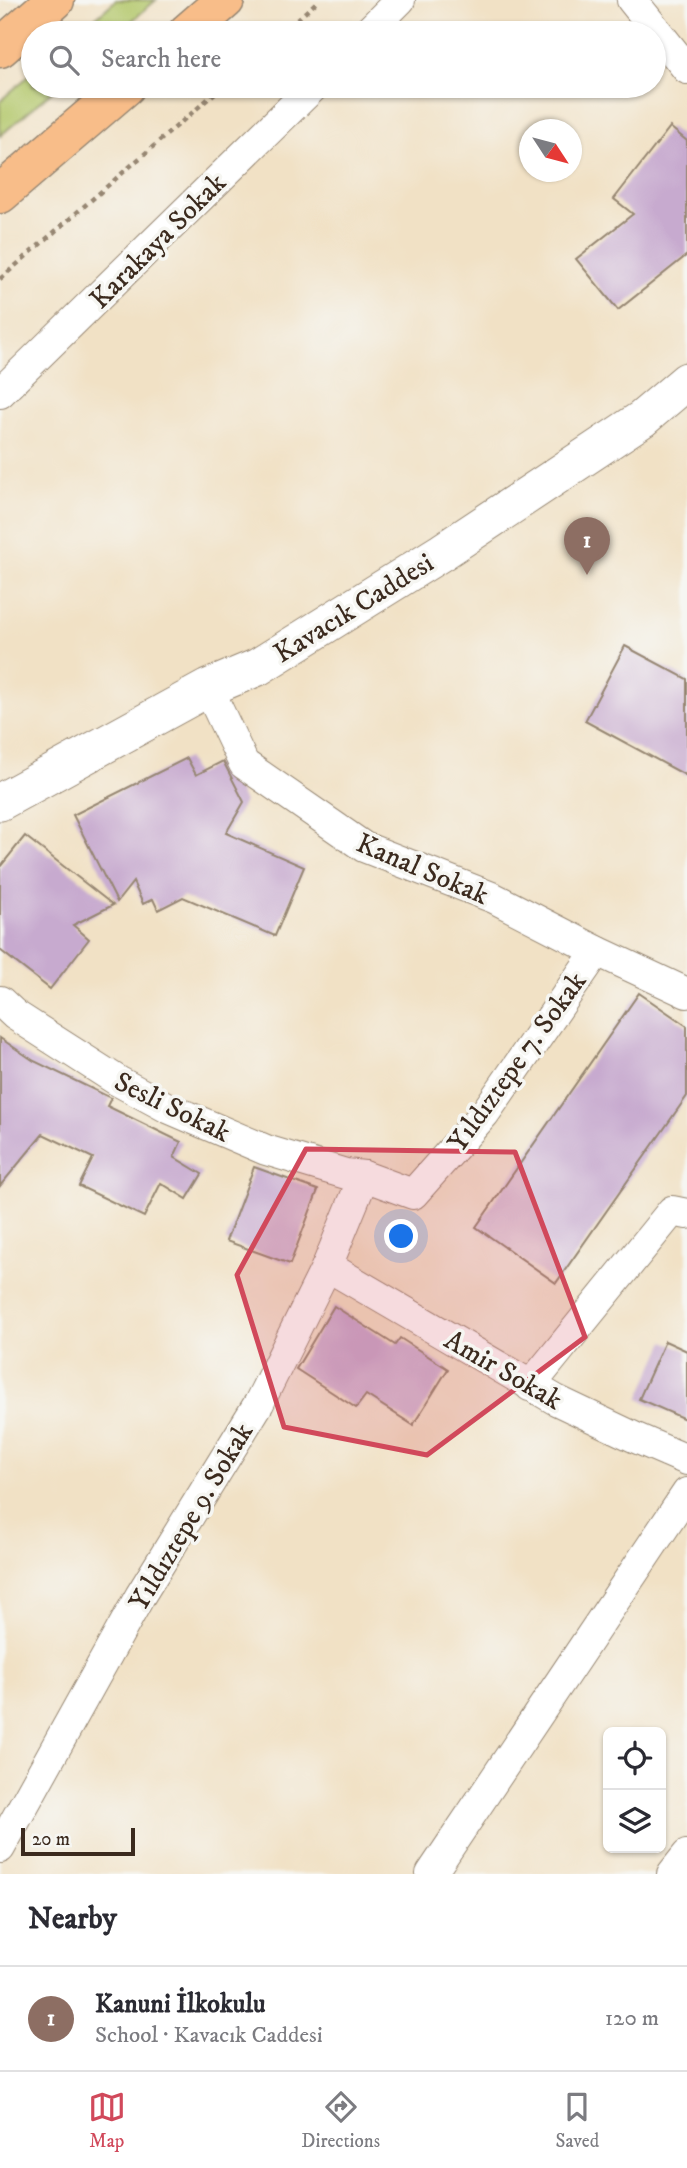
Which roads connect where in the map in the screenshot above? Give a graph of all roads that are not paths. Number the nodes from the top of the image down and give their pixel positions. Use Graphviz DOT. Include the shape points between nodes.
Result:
graph roads {
  1 [pos="55,0"];
  2 [pos="225,0"];
  3 [pos="400,0"];
  4 [pos="632,0"];
  5 [pos="31,21"];
  6 [pos="201,21"];
  7 [pos="379,21"];
  8 [pos="649,21"];
  9 [pos="21,30"];
  10 [pos="666,43"];
  11 [pos="0,48"];
  12 [pos="687,69"];
  13 [pos="112,98"];
  14 [pos="302,98"];
  15 [pos="0,194"];
  16 [pos="685,387"];
  17 [pos="0,393"];
  18 [pos="208,688"];
  19 [pos="0,802"];
  20 [pos="597,951"];
  21 [pos="687,993"];
  22 [pos="0,1001"];
  23 [pos="364,1176"];
  24 [pos="687,1214"];
  25 [pos="327,1266"];
  26 [pos="530,1386"];
  27 [pos="687,1460"];
  28 [pos="687,1493"];
  29 [pos="0,1848"];
  30 [pos="687,1855"];
  31 [pos="430,1874"];
  32 [pos="673,1874"];
  1 -- 5 [label="highway"];
  2 -- 6 [label="highway"];
  3 -- 7 [label="street"];
  4 -- 8 [label="street"];
  9 -- 11 [label="highway"];
  10 -- 12 [label="street"];
  13 -- 15 [label="highway"];
  14 -- 17 [label="street, Karakaya Sokak"];
  16 -- 18 [label="street, Kavacık Caddesi" via="395,582 258,667"];
  18 -- 19 [label="street, Kavacık Caddesi"];
  18 -- 20 [label="street, Kanal Sokak" via="244,764 364,847 494,898"];
  20 -- 21 [label="street, Kanal Sokak"];
  20 -- 23 [label="street, Yıldıztepe 7. Sokak" via="485,1114 413,1194"];
  22 -- 23 [label="street, Sesli Sokak" via="118,1081 168,1108 266,1150"];
  23 -- 25 [label="street, Yıldıztepe 9. Sokak"];
  24 -- 26 [label="street" via="672,1211"];
  25 -- 26 [label="street, Amir Sokak"];
  25 -- 29 [label="street, Yıldıztepe 9. Sokak" via="258,1403 141,1596"];
  26 -- 27 [label="street, Amir Sokak"];
  28 -- 31 [label="street"];
  30 -- 32 [label="street"];
}
